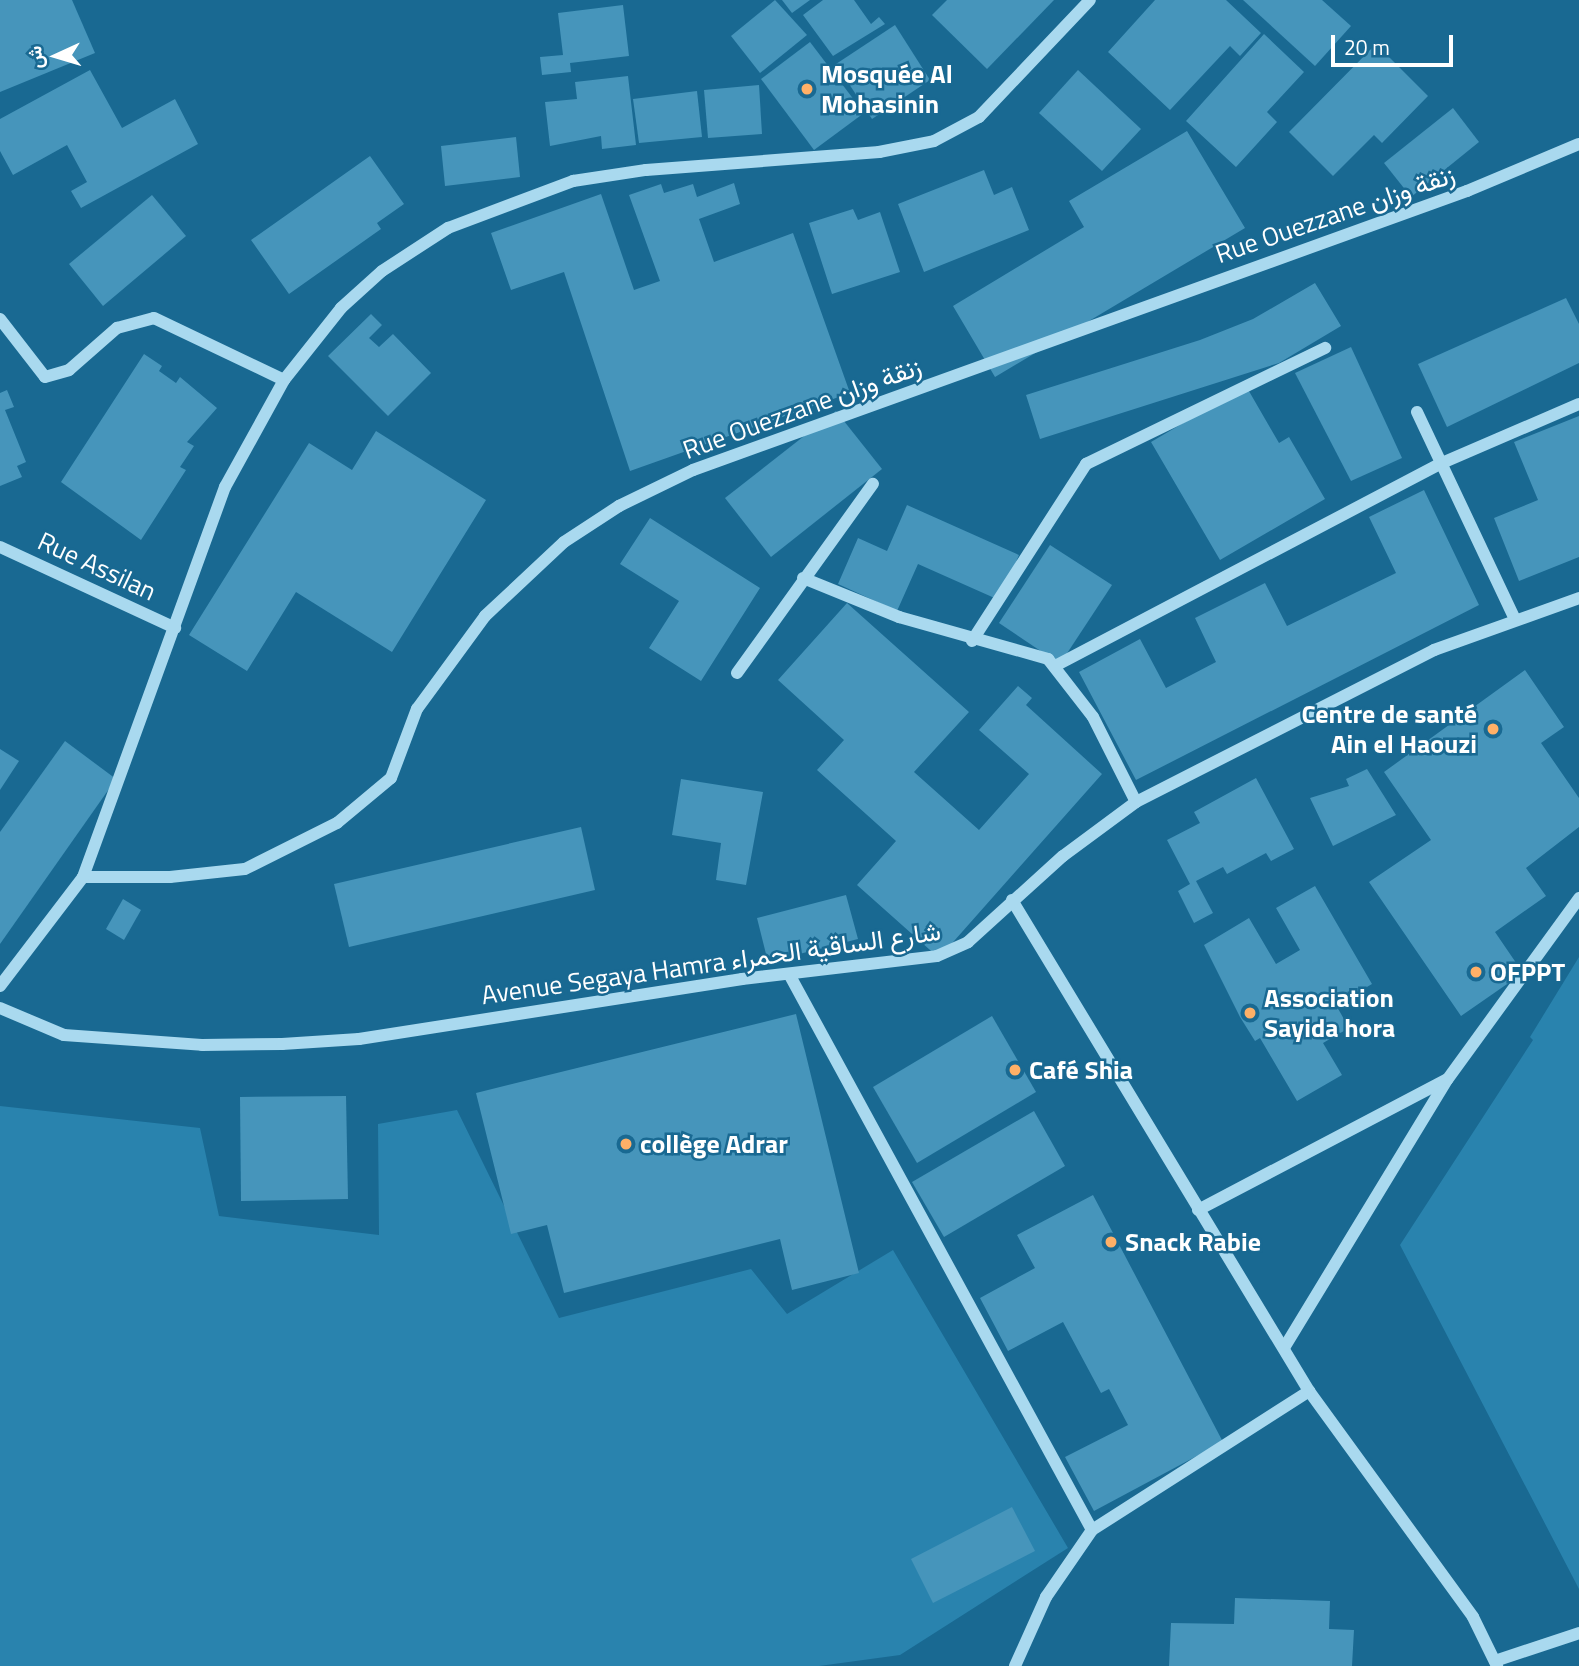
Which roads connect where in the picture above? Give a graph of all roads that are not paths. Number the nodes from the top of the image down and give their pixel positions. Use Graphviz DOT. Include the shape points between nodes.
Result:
graph roads {
  1 [pos="1090,0"];
  2 [pos="1579,144"];
  3 [pos="0,319"];
  4 [pos="1325,348"];
  5 [pos="284,380"];
  6 [pos="1579,404"];
  7 [pos="1417,412"];
  8 [pos="1441,463"];
  9 [pos="873,484"];
  10 [pos="0,547"];
  11 [pos="803,578"];
  12 [pos="1579,598"];
  13 [pos="1514,617"];
  14 [pos="174,628"];
  15 [pos="972,641"];
  16 [pos="1055,666"];
  17 [pos="737,673"];
  18 [pos="1136,802"];
  19 [pos="83,877"];
  20 [pos="1579,898"];
  21 [pos="1012,900"];
  22 [pos="789,974"];
  23 [pos="0,986"];
  24 [pos="0,1008"];
  25 [pos="1447,1080"];
  26 [pos="1198,1210"];
  27 [pos="1284,1348"];
  28 [pos="1309,1391"];
  29 [pos="1092,1530"];
  30 [pos="1579,1633"];
  31 [pos="1496,1664"];
  32 [pos="1015,1666"];
  1 -- 5 [label="street" via="988,110 934,141 879,152 573,181 448,228 382,271 341,308"];
  2 -- 19 [label="street, Rue Ouezzane زنقة وزان" via="1467,191 693,470 619,506 564,542 485,616 417,709 391,778 337,823 245,869 170,877"];
  3 -- 5 [label="street" via="45,377 69,370 117,328 153,318"];
  4 -- 15 [label="street" via="1086,464"];
  5 -- 14 [label="street" via="225,487"];
  6 -- 8 [label="street"];
  7 -- 8 [label="street"];
  8 -- 13 [label="street"];
  8 -- 16 [label="street"];
  9 -- 11 [label="street"];
  10 -- 14 [label="street, Rue Assilan"];
  11 -- 15 [label="street"];
  11 -- 17 [label="street"];
  12 -- 13 [label="street, Avenue Segaya Hamra شارع الساقية الحمراء"];
  13 -- 18 [label="street, Avenue Segaya Hamra شارع الساقية الحمراء" via="1434,650"];
  14 -- 19 [label="street"];
  15 -- 16 [label="street" via="1020,650"];
  16 -- 18 [label="street" via="1093,718"];
  18 -- 21 [label="street, Avenue Segaya Hamra شارع الساقية الحمراء"];
  19 -- 23 [label="street"];
  20 -- 25 [label="street"];
  21 -- 22 [label="street, Avenue Segaya Hamra شارع الساقية الحمراء" via="953,951 912,961"];
  21 -- 26 [label="street"];
  22 -- 24 [label="street, Avenue Segaya Hamra شارع الساقية الحمراء" via="359,1039 282,1044 202,1045 64,1035"];
  22 -- 29 [label="street"];
  25 -- 26 [label="street"];
  25 -- 27 [label="street"];
  26 -- 27 [label="street"];
  27 -- 28 [label="street"];
  28 -- 29 [label="street"];
  28 -- 31 [label="street" via="1431,1556"];
  29 -- 32 [label="street" via="1046,1597"];
  30 -- 31 [label="street"];
}
